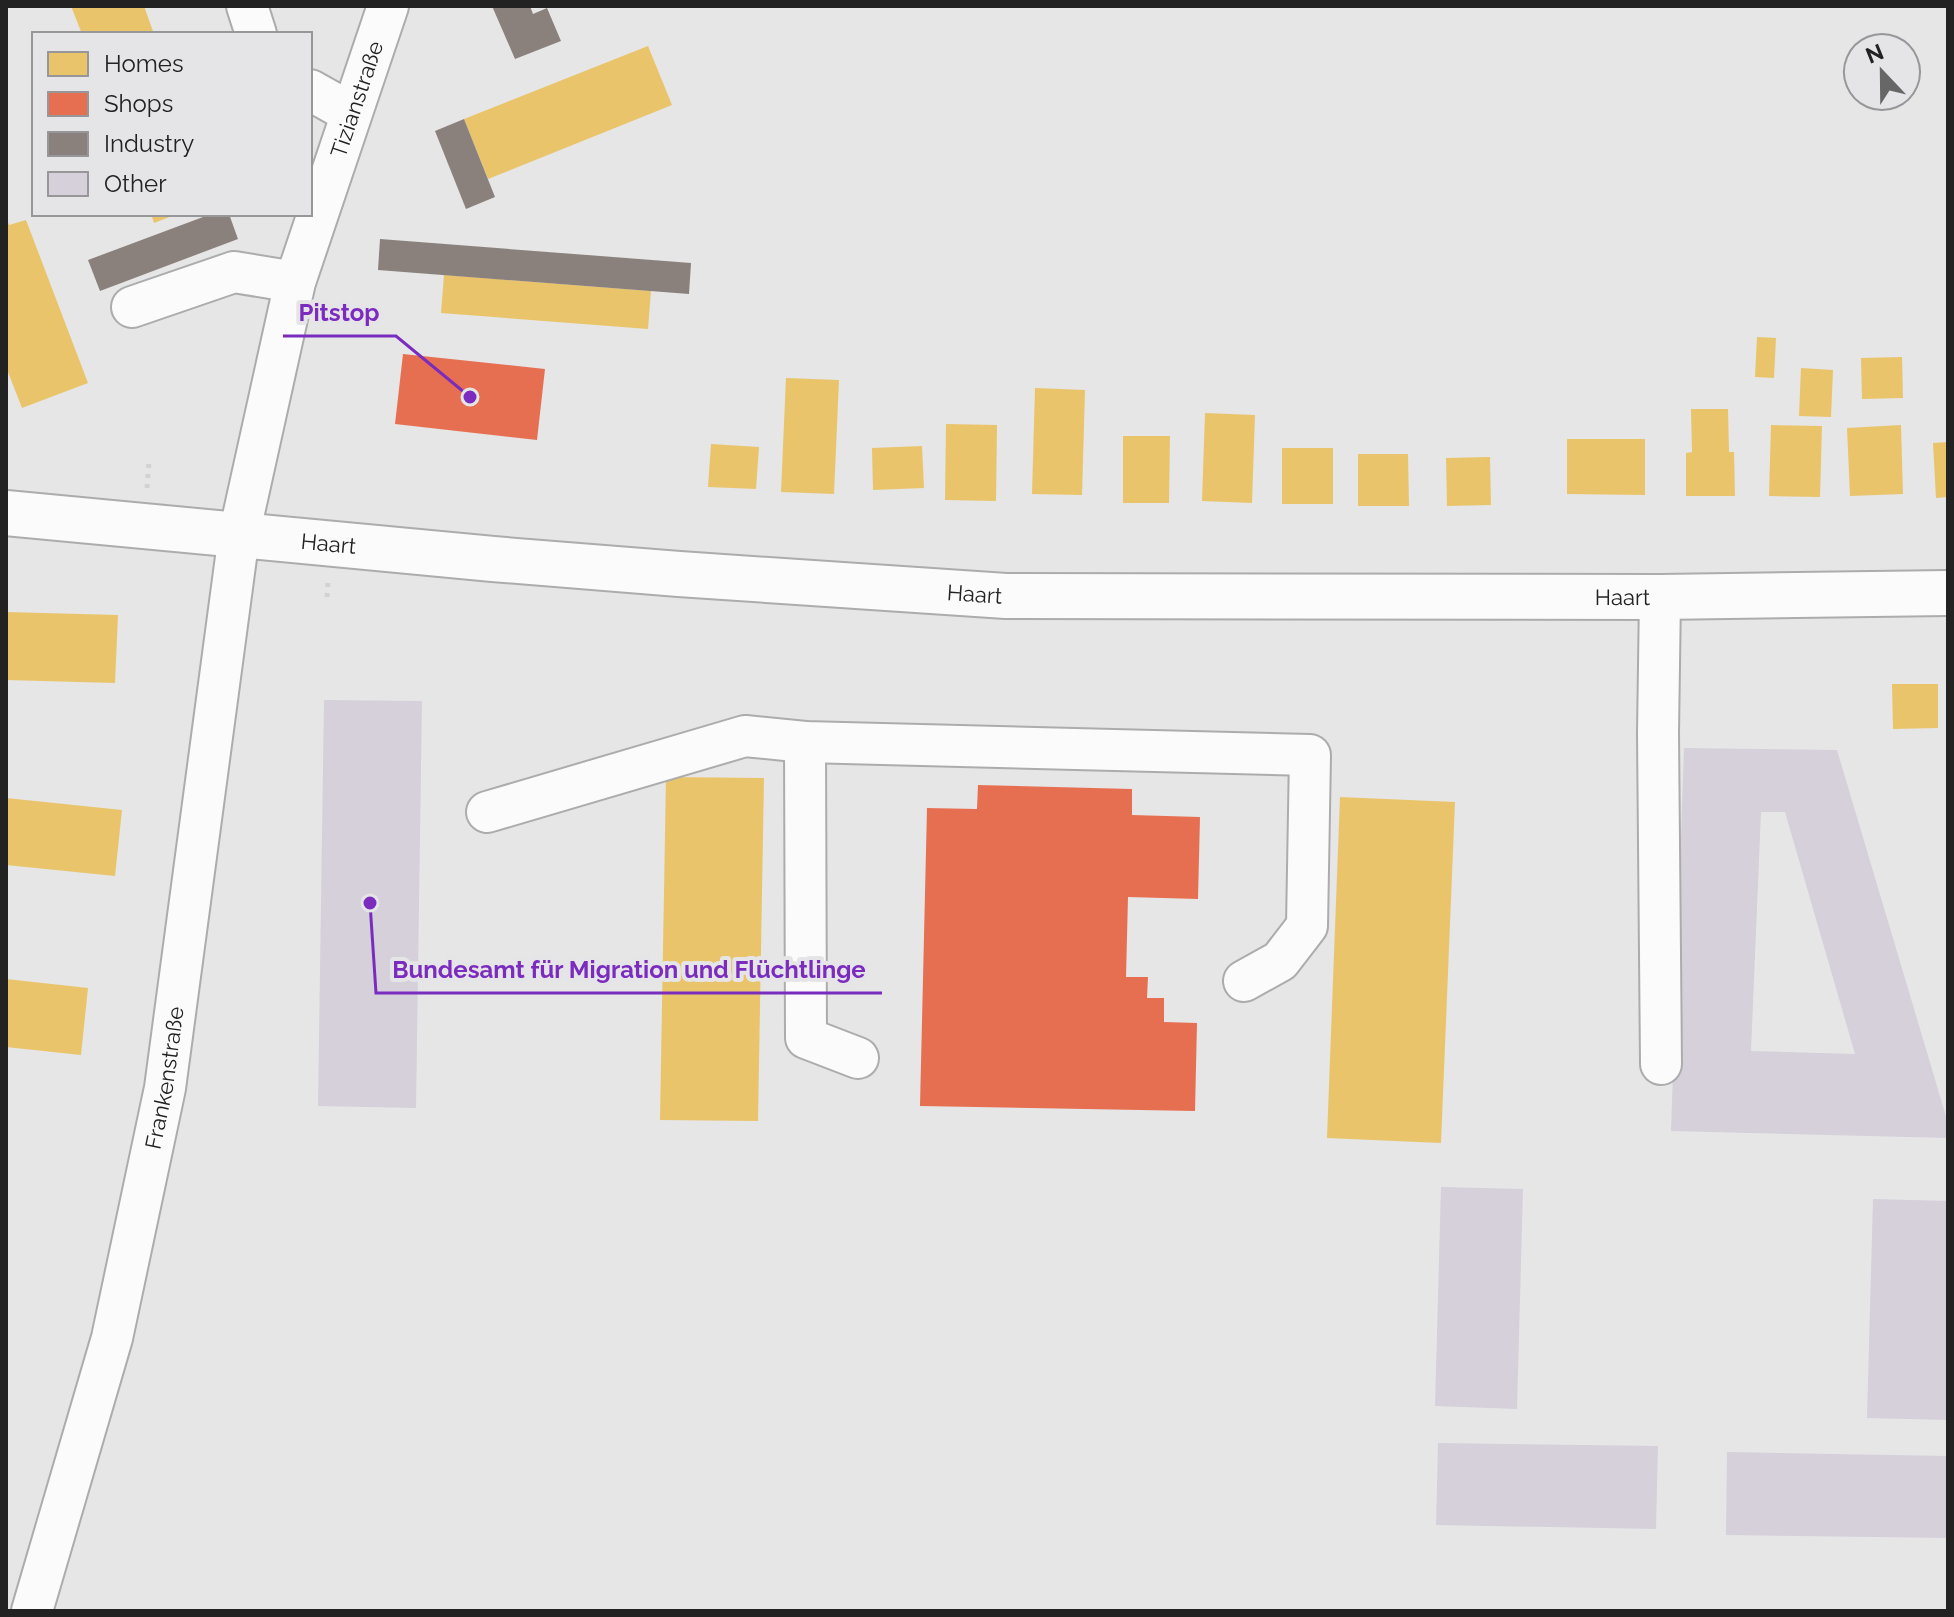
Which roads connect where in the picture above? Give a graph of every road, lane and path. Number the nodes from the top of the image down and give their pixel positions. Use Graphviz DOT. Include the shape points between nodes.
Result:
graph roads {
  1 [pos="247,6"];
  2 [pos="388,6"];
  3 [pos="255,32"];
  4 [pos="312,91"];
  5 [pos="351,113"];
  6 [pos="295,282"];
  7 [pos="132,307"];
  8 [pos="6,513"];
  9 [pos="239,535"];
  10 [pos="1948,593"];
  11 [pos="1660,597"];
  12 [pos="805,742"];
  13 [pos="487,812"];
  14 [pos="1244,981"];
  15 [pos="858,1058"];
  16 [pos="1661,1064"];
  17 [pos="6,1600"];
  18 [pos="18,1611"];
  19 [pos="32,1611"];
  1 -- 3 [label="street"];
  2 -- 5 [label="street, Tizianstraße"];
  4 -- 5 [label="street"];
  5 -- 6 [label="street, Tizianstraße"];
  6 -- 7 [label="street" via="234,272"];
  6 -- 9 [label="street, Tizianstraße"];
  8 -- 9 [label="main road, Haart"];
  9 -- 11 [label="main road, Haart" via="508,561 1006,596"];
  9 -- 19 [label="street, Frankenstraße" via="165,1088 112,1338"];
  10 -- 11 [label="main road, Haart"];
  11 -- 16 [label="street"];
  12 -- 13 [label="street" via="745,736"];
  12 -- 14 [label="street" via="1310,755 1307,926 1280,961"];
  12 -- 15 [label="street" via="806,1038"];
  17 -- 18 [label="street"];
}
